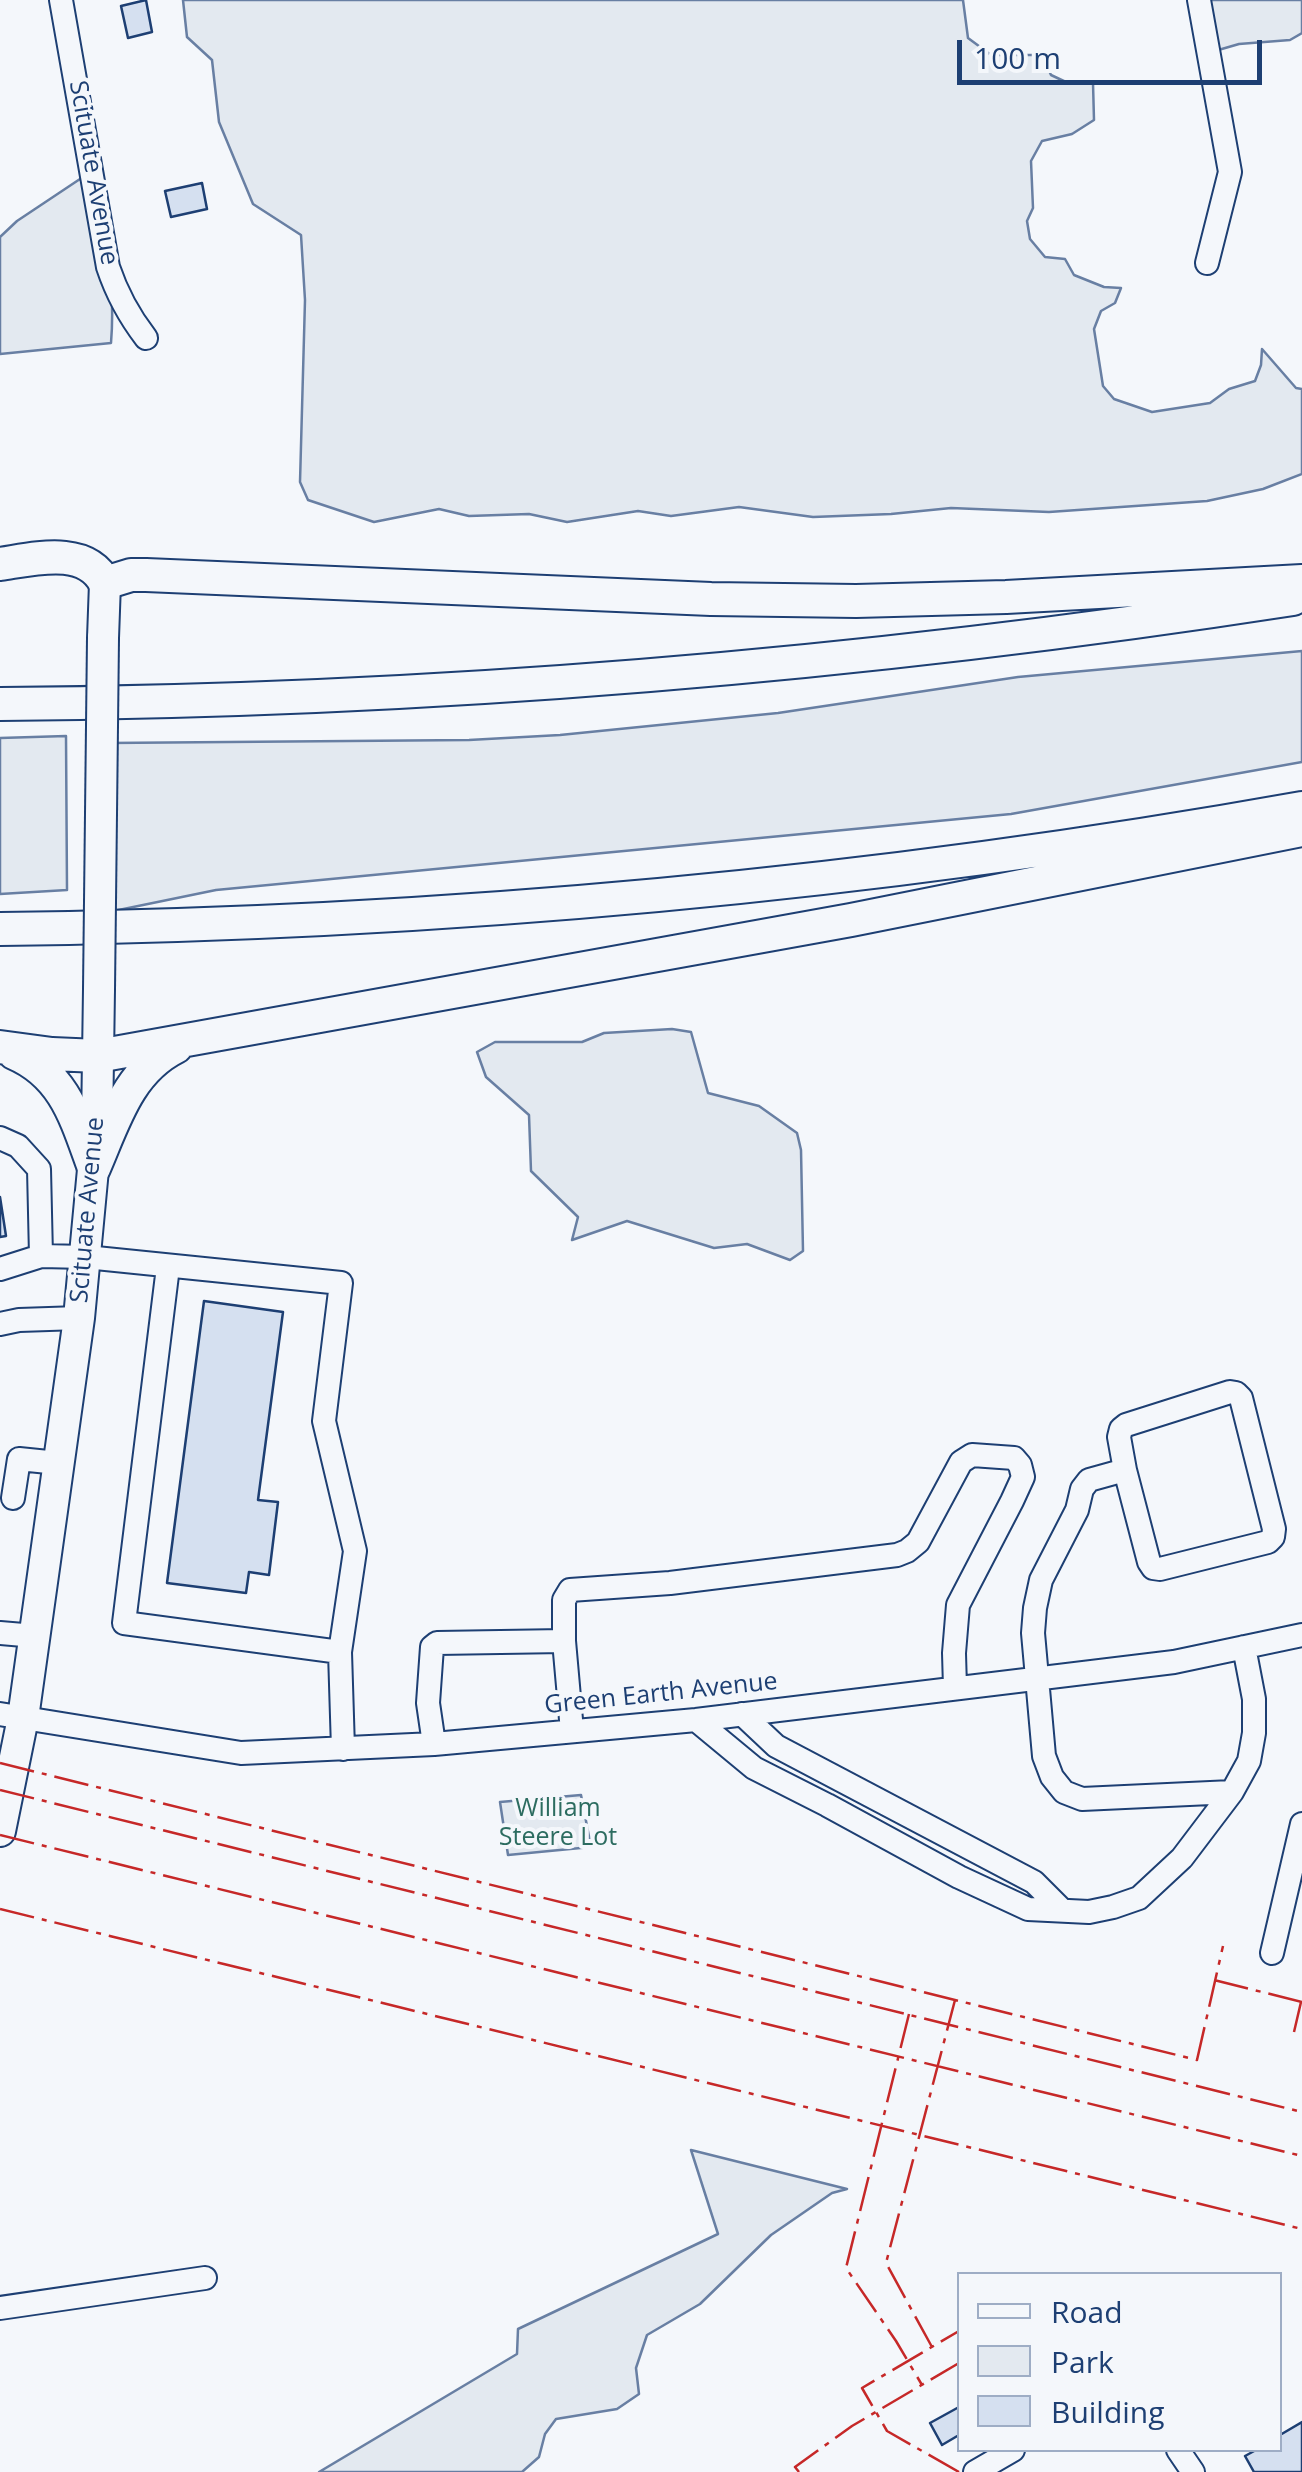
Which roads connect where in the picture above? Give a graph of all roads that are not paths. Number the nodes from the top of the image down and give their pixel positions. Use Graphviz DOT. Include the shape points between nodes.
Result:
graph roads {
  1 [pos="62,0"];
  2 [pos="1200,0"];
  3 [pos="1208,264"];
  4 [pos="146,338"];
  5 [pos="0,564"];
  6 [pos="1302,581"];
  7 [pos="105,583"];
  8 [pos="1302,597"];
  9 [pos="0,704"];
  10 [pos="1302,808"];
  11 [pos="1302,830"];
  12 [pos="0,929"];
  13 [pos="200,1039"];
  14 [pos="0,1047"];
  15 [pos="98,1056"];
  16 [pos="0,1138"];
  17 [pos="94,1168"];
  18 [pos="42,1256"];
  19 [pos="86,1258"];
  20 [pos="168,1267"];
  21 [pos="0,1269"];
  22 [pos="79,1318"];
  23 [pos="0,1324"];
  24 [pos="58,1463"];
  25 [pos="1125,1470"];
  26 [pos="7,1497"];
  27 [pos="53,1503"];
  28 [pos="0,1633"];
  29 [pos="1302,1635"];
  30 [pos="35,1636"];
  31 [pos="564,1641"];
  32 [pos="1244,1647"];
  33 [pos="340,1652"];
  34 [pos="1037,1678"];
  35 [pos="955,1688"];
  36 [pos="742,1714"];
  37 [pos="12,1716"];
  38 [pos="696,1720"];
  39 [pos="572,1731"];
  40 [pos="434,1744"];
  41 [pos="343,1749"];
  42 [pos="1232,1792"];
  43 [pos="1302,1824"];
  44 [pos="0,1831"];
  45 [pos="1062,1910"];
  46 [pos="1272,1954"];
  47 [pos="205,2278"];
  48 [pos="0,2308"];
  49 [pos="1010,2452"];
  50 [pos="975,2472"];
  1 -- 4 [label="street, Scituate Avenue" via="108,267"];
  2 -- 3 [label="street" via="1230,172"];
  5 -- 7 [label="highway" via="73,559 98,570"];
  6 -- 7 [label="highway" via="856,601 146,575"];
  7 -- 15 [label="main road, Scituate Avenue, bridge"];
  8 -- 9 [label="highway" via="1020,636 650,674 313,696"];
  10 -- 12 [label="highway" via="947,864 653,897 360,918"];
  11 -- 13 [label="highway"];
  13 -- 15 [label="highway"];
  13 -- 17 [label="highway" via="165,1052 138,1076"];
  14 -- 15 [label="highway"];
  14 -- 17 [label="highway" via="52,1078"];
  15 -- 17 [label="main road, Scituate Avenue"];
  16 -- 18 [label="street" via="39,1169"];
  17 -- 19 [label="main road, Scituate Avenue"];
  18 -- 19 [label="street"];
  18 -- 21 [label="street"];
  19 -- 20 [label="street"];
  19 -- 22 [label="main road, Scituate Avenue"];
  20 -- 33 [label="street" via="342,1283 324,1421 355,1551"];
  20 -- 33 [label="street" via="124,1623"];
  22 -- 23 [label="street"];
  22 -- 24 [label="main road, Scituate Avenue"];
  24 -- 26 [label="street" via="19,1458"];
  24 -- 27 [label="main road, Scituate Avenue"];
  25 -- 25 [label="street" via="1153,1568 1273,1537 1236,1393 1121,1429"];
  25 -- 34 [label="street" via="1089,1480 1041,1580"];
  26 -- 27 [label="street"];
  27 -- 30 [label="main road, Scituate Avenue"];
  28 -- 30 [label="street"];
  29 -- 32 [label="street, Green Earth Avenue"];
  30 -- 37 [label="main road, Scituate Avenue"];
  31 -- 35 [label="street" via="570,1590 897,1555 918,1542 961,1462 972,1455 1014,1458 1023,1477 958,1606"];
  31 -- 39 [label="street"];
  31 -- 40 [label="street" via="432,1646 428,1704"];
  32 -- 34 [label="street, Green Earth Avenue"];
  32 -- 42 [label="street" via="1254,1734"];
  33 -- 41 [label="street"];
  34 -- 35 [label="street, Green Earth Avenue"];
  34 -- 42 [label="street" via="1044,1756 1064,1792 1082,1799"];
  35 -- 36 [label="street, Green Earth Avenue"];
  36 -- 38 [label="street, Green Earth Avenue"];
  36 -- 45 [label="street" via="776,1746 1034,1882"];
  37 -- 41 [label="street, Green Earth Avenue" via="241,1752"];
  37 -- 44 [label="main road, Scituate Avenue"];
  38 -- 39 [label="street, Green Earth Avenue"];
  38 -- 45 [label="street" via="754,1768 959,1877 1028,1909"];
  39 -- 40 [label="street, Green Earth Avenue"];
  40 -- 41 [label="street, Green Earth Avenue"];
  42 -- 45 [label="street" via="1182,1858 1138,1898 1089,1912"];
  43 -- 46 [label="street"];
  47 -- 48 [label="street"];
  49 -- 50 [label="street"];
}
